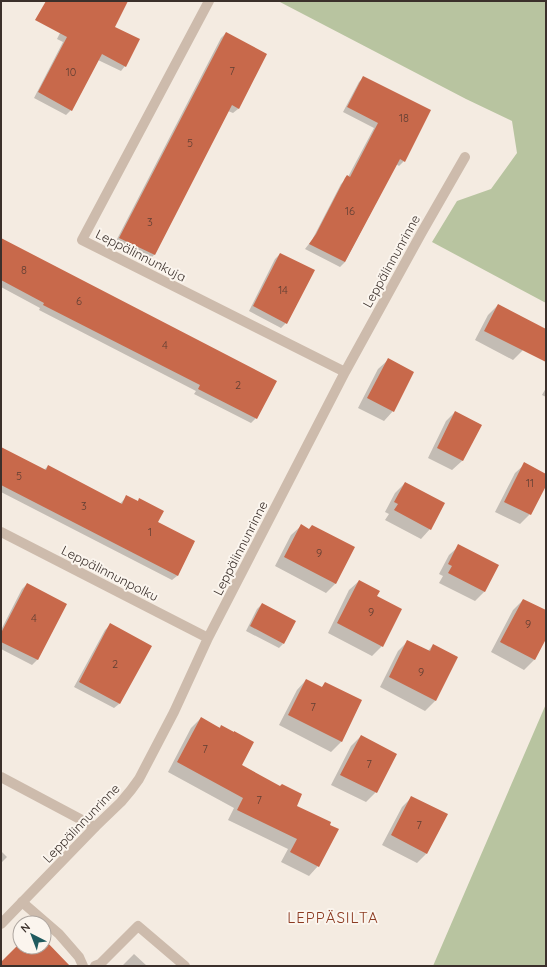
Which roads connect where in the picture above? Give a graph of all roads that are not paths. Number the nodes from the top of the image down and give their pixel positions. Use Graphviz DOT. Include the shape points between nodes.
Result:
graph roads {
  1 [pos="209,1"];
  2 [pos="465,157"];
  3 [pos="345,372"];
  4 [pos="1,532"];
  5 [pos="208,638"];
  6 [pos="1,777"];
  7 [pos="95,827"];
  8 [pos="22,902"];
  9 [pos="1,924"];
  10 [pos="83,966"];
  11 [pos="95,966"];
  12 [pos="185,966"];
  1 -- 3 [label="street, Leppälinnunkuja" via="82,240"];
  2 -- 3 [label="street, Leppälinnunrinne"];
  3 -- 5 [label="street, Leppälinnunrinne"];
  4 -- 5 [label="street, Leppälinnunpolku"];
  5 -- 7 [label="street, Leppälinnunrinne" via="139,779 121,802"];
  6 -- 7 [label="street"];
  7 -- 8 [label="street, Leppälinnunrinne"];
  8 -- 9 [label="street, Leppälinnunrinne"];
  8 -- 10 [label="street" via="58,934 79,957"];
  11 -- 12 [label="street" via="138,926"];
}
